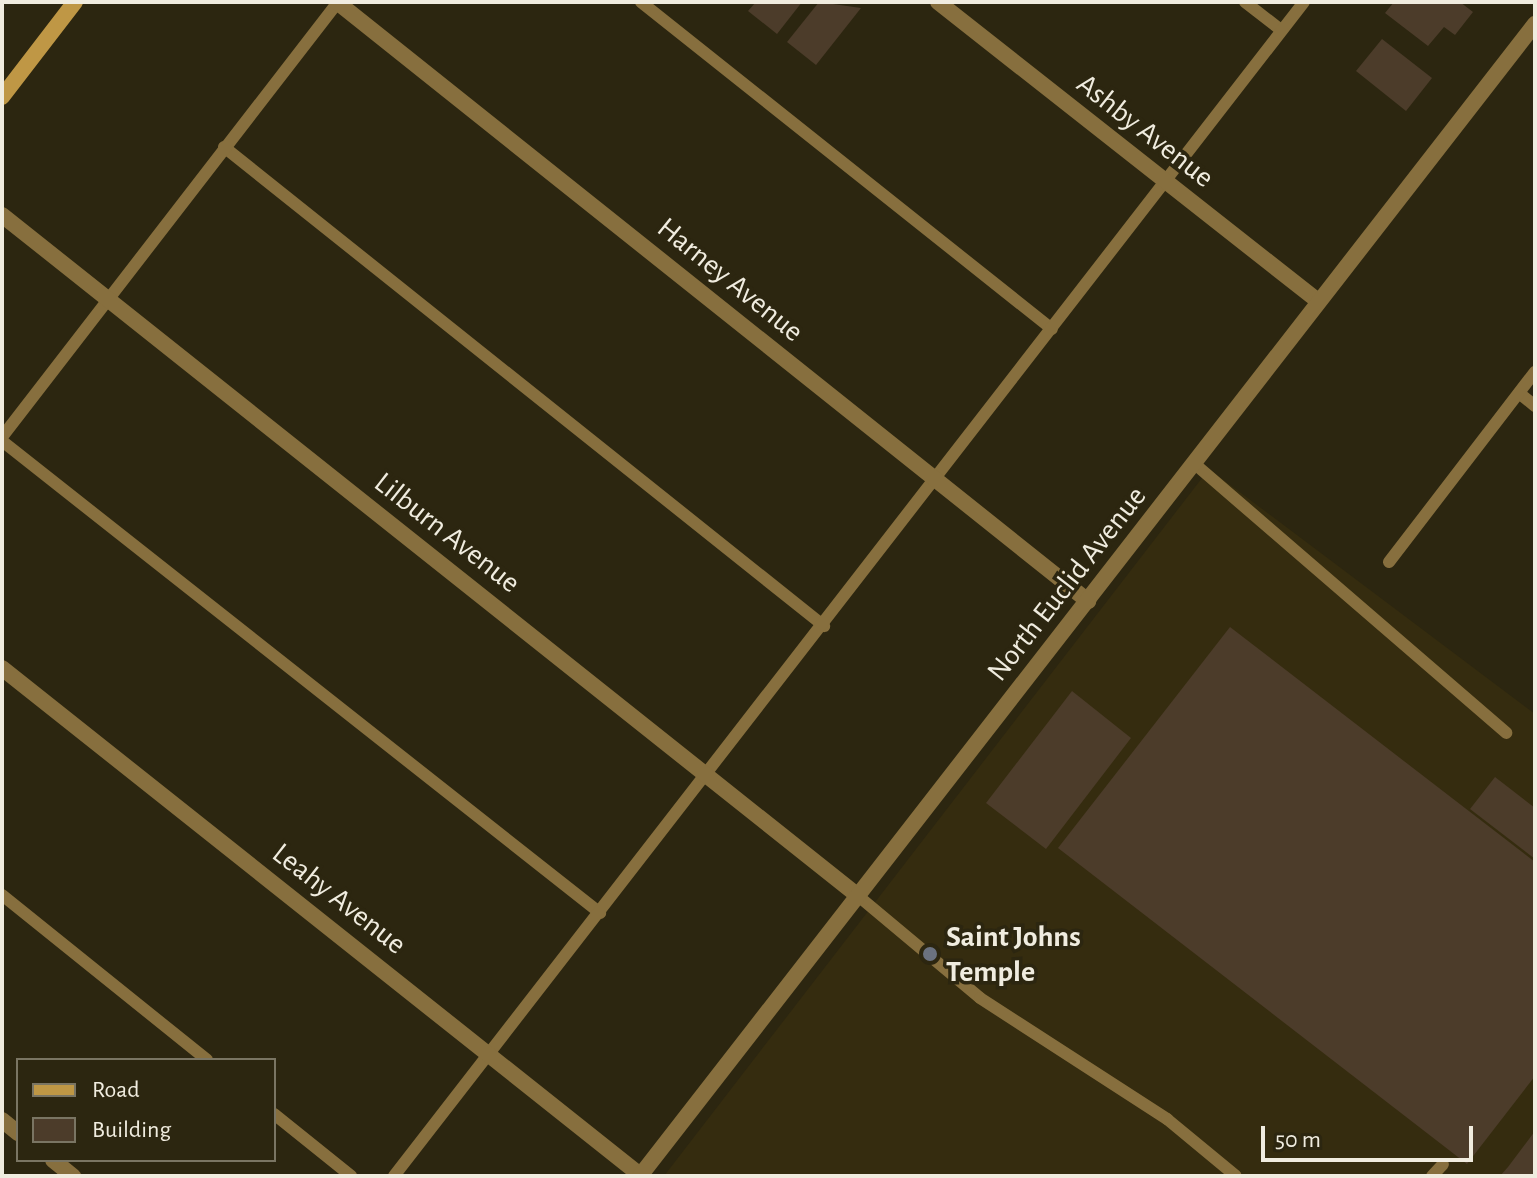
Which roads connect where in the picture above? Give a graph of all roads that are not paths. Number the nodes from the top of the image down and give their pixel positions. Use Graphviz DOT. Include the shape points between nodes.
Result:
graph roads {
  1 [pos="75,2"];
  2 [pos="337,2"];
  3 [pos="641,2"];
  4 [pos="938,2"];
  5 [pos="1245,2"];
  6 [pos="1304,2"];
  7 [pos="1535,24"];
  8 [pos="1281,30"];
  9 [pos="2,97"];
  10 [pos="224,147"];
  11 [pos="1164,182"];
  12 [pos="2,215"];
  13 [pos="106,298"];
  14 [pos="1318,301"];
  15 [pos="1052,329"];
  16 [pos="1535,372"];
  17 [pos="1519,393"];
  18 [pos="1535,406"];
  19 [pos="2,439"];
  20 [pos="1196,465"];
  21 [pos="938,481"];
  22 [pos="1389,562"];
  23 [pos="1088,601"];
  24 [pos="824,626"];
  25 [pos="2,668"];
  26 [pos="1506,733"];
  27 [pos="706,775"];
  28 [pos="2,895"];
  29 [pos="857,895"];
  30 [pos="600,913"];
  31 [pos="490,1055"];
  32 [pos="205,1058"];
  33 [pos="276,1116"];
  34 [pos="56,1162"];
  35 [pos="1443,1164"];
  36 [pos="73,1176"];
  37 [pos="351,1176"];
  38 [pos="394,1176"];
  39 [pos="640,1176"];
  40 [pos="1236,1176"];
  41 [pos="1432,1176"];
  1 -- 9 [label="main road"];
  2 -- 10 [label="lane"];
  2 -- 21 [label="street, Harney Avenue"];
  3 -- 15 [label="lane"];
  4 -- 11 [label="street, Ashby Avenue"];
  5 -- 8 [label="lane"];
  6 -- 8 [label="lane"];
  7 -- 14 [label="street, North Euclid Avenue"];
  8 -- 11 [label="lane"];
  10 -- 13 [label="lane"];
  10 -- 24 [label="lane"];
  11 -- 14 [label="street, Ashby Avenue"];
  11 -- 15 [label="lane"];
  12 -- 13 [label="street, Lilburn Avenue"];
  13 -- 19 [label="lane"];
  13 -- 27 [label="street, Lilburn Avenue"];
  14 -- 20 [label="street, North Euclid Avenue"];
  15 -- 21 [label="lane"];
  16 -- 17 [label="lane"];
  17 -- 18 [label="lane"];
  17 -- 22 [label="lane"];
  19 -- 30 [label="lane"];
  20 -- 23 [label="street, North Euclid Avenue"];
  20 -- 26 [label="lane"];
  21 -- 23 [label="street, Harney Avenue"];
  21 -- 24 [label="lane"];
  23 -- 29 [label="street, North Euclid Avenue"];
  24 -- 27 [label="lane"];
  25 -- 31 [label="street, Leahy Avenue"];
  27 -- 29 [label="street, Lilburn Avenue"];
  27 -- 30 [label="lane"];
  28 -- 32 [label="lane"];
  29 -- 39 [label="street, North Euclid Avenue"];
  29 -- 40 [label="lane" via="980,998 1167,1119"];
  30 -- 31 [label="lane"];
  31 -- 38 [label="lane"];
  31 -- 39 [label="street, Leahy Avenue"];
  33 -- 37 [label="lane"];
  34 -- 36 [label="street"];
  35 -- 41 [label="lane"];
}
